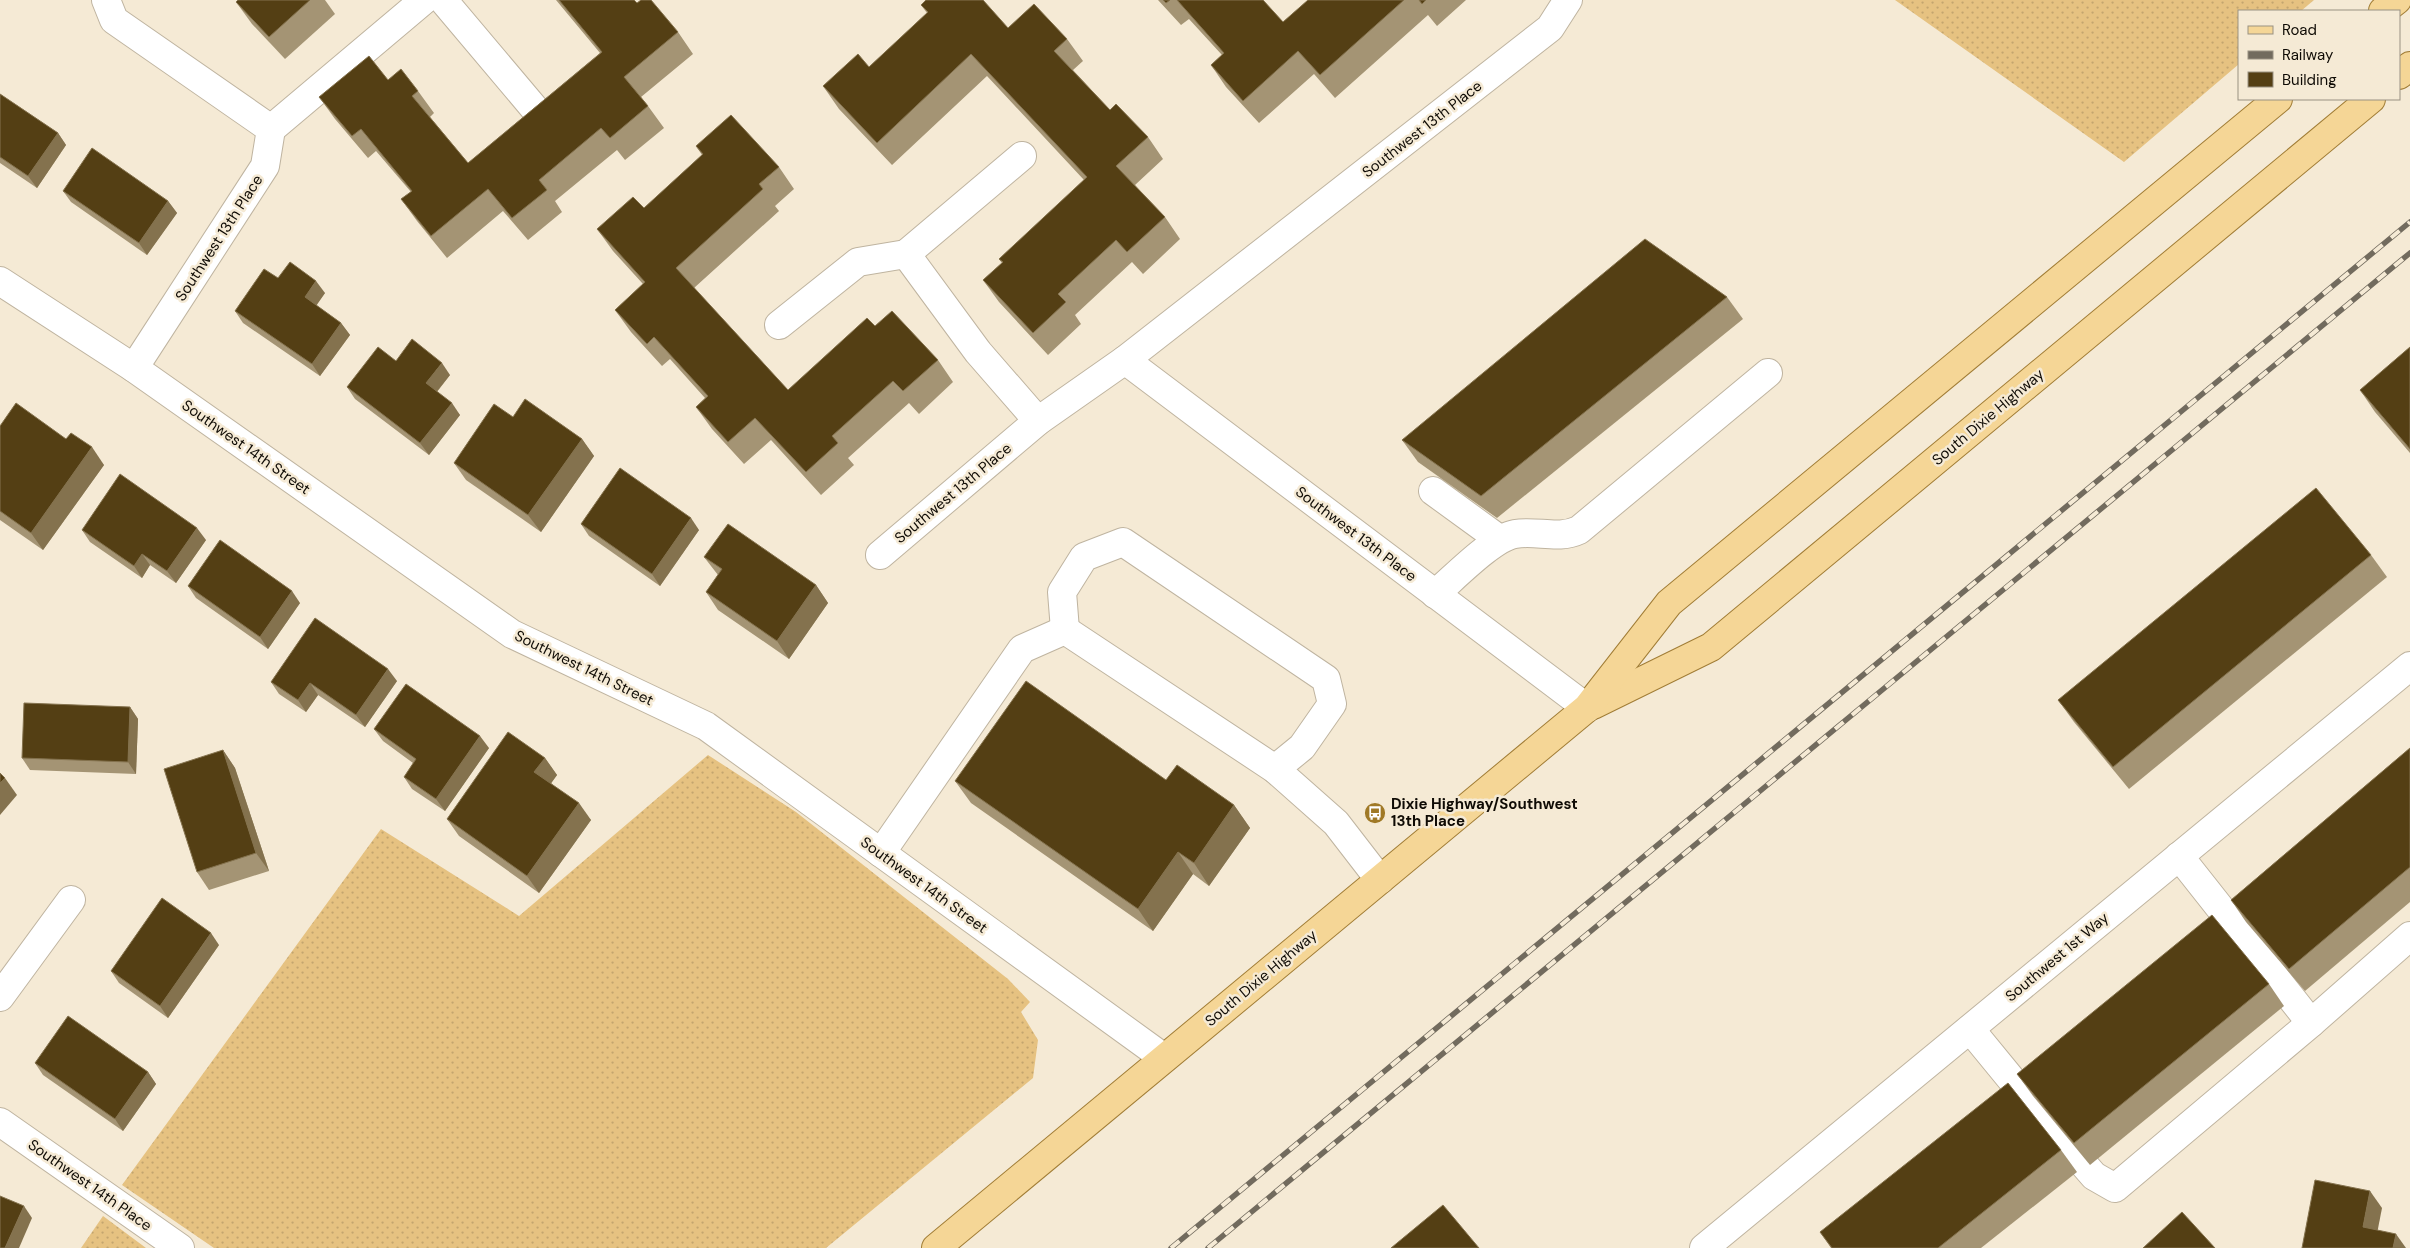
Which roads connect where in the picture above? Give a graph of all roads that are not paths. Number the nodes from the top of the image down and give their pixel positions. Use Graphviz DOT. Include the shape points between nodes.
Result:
graph roads {
  1 [pos="106,0"];
  2 [pos="424,0"];
  3 [pos="443,0"];
  4 [pos="1568,0"];
  5 [pos="2397,0"];
  6 [pos="2384,10"];
  7 [pos="2410,66"];
  8 [pos="2400,75"];
  9 [pos="2277,100"];
  10 [pos="2370,100"];
  11 [pos="534,108"];
  12 [pos="271,129"];
  13 [pos="1022,156"];
  14 [pos="906,254"];
  15 [pos="0,281"];
  16 [pos="779,325"];
  17 [pos="1125,360"];
  18 [pos="134,368"];
  19 [pos="1768,372"];
  20 [pos="1038,421"];
  21 [pos="1433,491"];
  22 [pos="1499,539"];
  23 [pos="880,555"];
  24 [pos="1435,594"];
  25 [pos="1065,630"];
  26 [pos="2410,666"];
  27 [pos="1587,708"];
  28 [pos="1275,769"];
  29 [pos="881,853"];
  30 [pos="2179,856"];
  31 [pos="1380,880"];
  32 [pos="71,900"];
  33 [pos="2410,936"];
  34 [pos="0,997"];
  35 [pos="2311,1023"];
  36 [pos="1970,1029"];
  37 [pos="1164,1058"];
  38 [pos="0,1122"];
  39 [pos="180,1248"];
  40 [pos="936,1248"];
  41 [pos="1704,1248"];
  1 -- 12 [label="street" via="114,20"];
  2 -- 12 [label="street"];
  3 -- 11 [label="street"];
  4 -- 17 [label="street, Southwest 13th Place" via="1550,28"];
  5 -- 6 [label="main road"];
  7 -- 8 [label="main road"];
  9 -- 27 [label="main road, South Dixie Highway" via="1669,603"];
  10 -- 27 [label="main road, South Dixie Highway" via="1711,647"];
  12 -- 18 [label="street, Southwest 13th Place" via="265,166"];
  13 -- 14 [label="street"];
  14 -- 16 [label="street" via="858,262"];
  14 -- 20 [label="street" via="978,352"];
  15 -- 18 [label="street, Southwest 14th Street"];
  17 -- 20 [label="street, Southwest 13th Place"];
  17 -- 24 [label="street, Southwest 13th Place"];
  18 -- 29 [label="street, Southwest 14th Street" via="512,634 706,726"];
  19 -- 22 [label="street" via="1579,530 1567,536 1534,532"];
  20 -- 23 [label="street, Southwest 13th Place"];
  21 -- 22 [label="street"];
  22 -- 24 [label="street"];
  24 -- 27 [label="street, Southwest 13th Place"];
  25 -- 28 [label="street"];
  25 -- 28 [label="street" via="1062,592 1084,557 1123,542 1326,679 1332,704 1302,747"];
  25 -- 29 [label="street" via="1022,649"];
  26 -- 30 [label="street, Southwest 1st Way"];
  27 -- 31 [label="main road, South Dixie Highway"];
  28 -- 31 [label="street" via="1336,823"];
  29 -- 37 [label="street, Southwest 14th Street"];
  30 -- 35 [label="street"];
  30 -- 36 [label="street, Southwest 1st Way"];
  31 -- 37 [label="main road, South Dixie Highway"];
  32 -- 34 [label="street"];
  33 -- 35 [label="street"];
  35 -- 36 [label="street" via="2115,1188 2094,1176"];
  36 -- 41 [label="street, Southwest 1st Way"];
  37 -- 40 [label="main road, South Dixie Highway"];
  38 -- 39 [label="street, Southwest 14th Place"];
}
